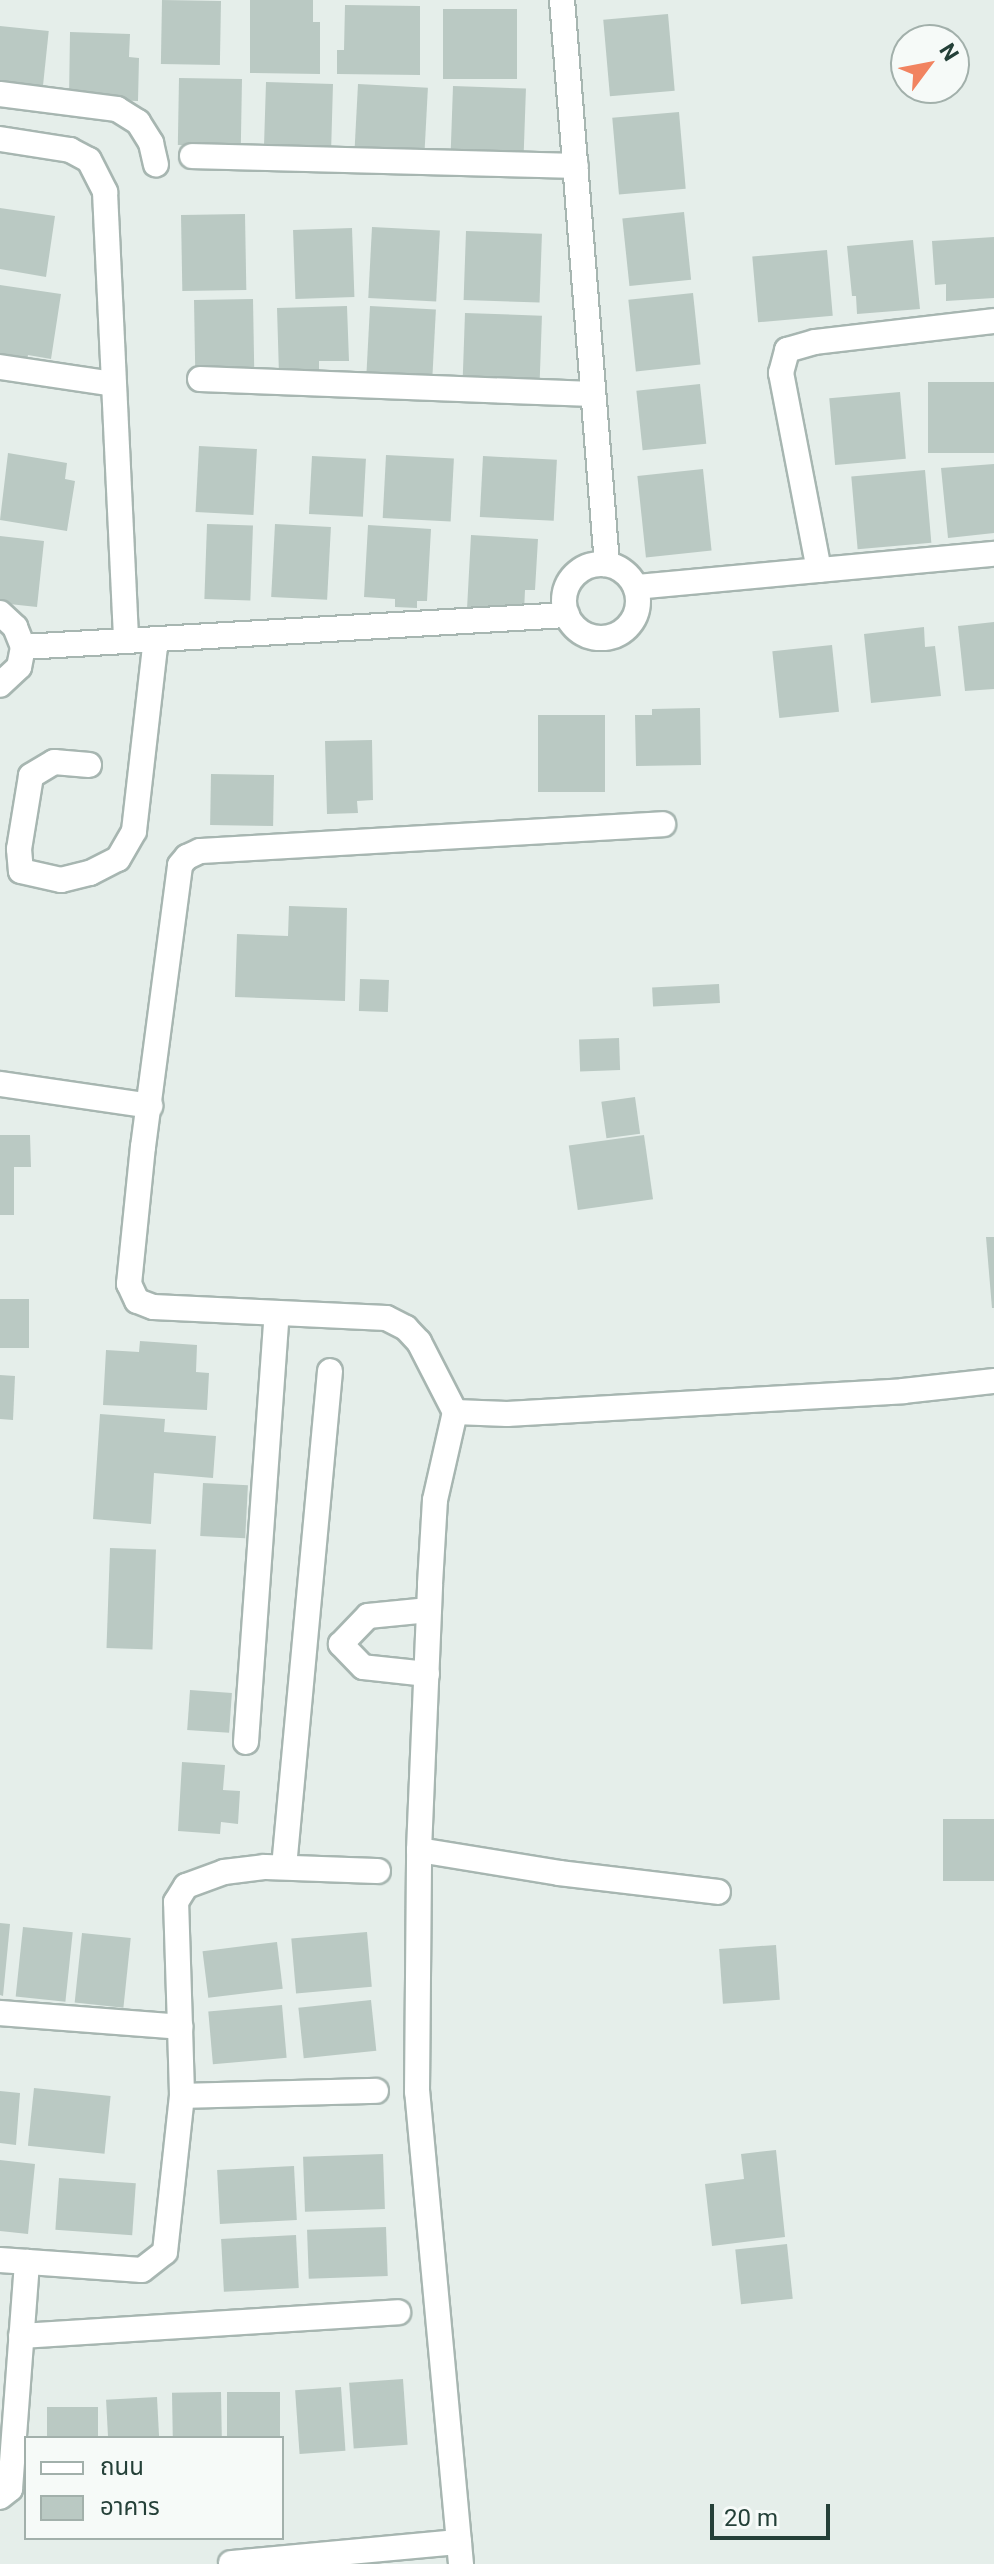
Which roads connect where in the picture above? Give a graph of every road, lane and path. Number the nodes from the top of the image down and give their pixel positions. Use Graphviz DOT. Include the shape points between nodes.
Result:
graph roads {
  1 [pos="562,0"];
  2 [pos="0,94"];
  3 [pos="0,139"];
  4 [pos="192,156"];
  5 [pos="156,164"];
  6 [pos="576,166"];
  7 [pos="994,321"];
  8 [pos="0,367"];
  9 [pos="200,379"];
  10 [pos="114,384"];
  11 [pos="593,394"];
  12 [pos="994,554"];
  13 [pos="607,564"];
  14 [pos="819,570"];
  15 [pos="636,587"];
  16 [pos="0,613"];
  17 [pos="567,615"];
  18 [pos="156,639"];
  19 [pos="126,641"];
  20 [pos="23,647"];
  21 [pos="0,685"];
  22 [pos="89,765"];
  23 [pos="663,824"];
  24 [pos="0,1084"];
  25 [pos="150,1106"];
  26 [pos="277,1313"];
  27 [pos="330,1371"];
  28 [pos="994,1381"];
  29 [pos="455,1412"];
  30 [pos="429,1610"];
  31 [pos="304,1643"];
  32 [pos="341,1644"];
  33 [pos="427,1674"];
  34 [pos="246,1742"];
  35 [pos="419,1850"];
  36 [pos="284,1867"];
  37 [pos="378,1871"];
  38 [pos="718,1892"];
  39 [pos="0,2013"];
  40 [pos="180,2027"];
  41 [pos="376,2091"];
  42 [pos="182,2096"];
  43 [pos="0,2260"];
  44 [pos="27,2262"];
  45 [pos="398,2312"];
  46 [pos="21,2336"];
  47 [pos="0,2497"];
  48 [pos="460,2553"];
  49 [pos="231,2563"];
  1 -- 6 [label="street"];
  2 -- 5 [label="street" via="117,109 138,122"];
  3 -- 10 [label="street" via="70,150 89,160 101,181"];
  4 -- 6 [label="street"];
  6 -- 11 [label="street"];
  7 -- 14 [label="street" via="815,342 787,350 781,373"];
  8 -- 10 [label="street"];
  9 -- 11 [label="street"];
  10 -- 19 [label="street"];
  11 -- 13 [label="street"];
  12 -- 14 [label="street"];
  13 -- 15 [label="street" via="624,572"];
  13 -- 17 [label="street" via="587,566 572,578 564,596"];
  14 -- 15 [label="street"];
  15 -- 17 [label="street" via="638,607 631,624 615,636 596,638 578,631"];
  16 -- 20 [label="street" via="15,627"];
  17 -- 18 [label="street"];
  18 -- 19 [label="street"];
  18 -- 22 [label="street" via="134,831 118,859 61,880 21,871 19,849 31,776 54,762"];
  19 -- 20 [label="street"];
  20 -- 21 [label="street" via="19,667"];
  23 -- 25 [label="street" via="200,851 187,857 180,865"];
  24 -- 25 [label="street"];
  25 -- 26 [label="street" via="129,1284 137,1301 153,1307"];
  26 -- 29 [label="street" via="386,1318 406,1328 419,1342"];
  26 -- 34 [label="street"];
  27 -- 31 [label="street"];
  28 -- 29 [label="street" via="507,1414"];
  29 -- 30 [label="street" via="435,1500"];
  30 -- 32 [label="street" via="368,1616"];
  30 -- 33 [label="street"];
  31 -- 32 [label="street"];
  31 -- 36 [label="street"];
  32 -- 33 [label="street" via="363,1667"];
  33 -- 35 [label="street"];
  35 -- 38 [label="street"];
  35 -- 48 [label="street" via="417,2092"];
  36 -- 37 [label="street"];
  36 -- 40 [label="street" via="224,1872 186,1886 176,1902"];
  39 -- 40 [label="street"];
  40 -- 42 [label="street"];
  41 -- 42 [label="street"];
  42 -- 44 [label="street" via="165,2252 142,2270"];
  43 -- 44 [label="street"];
  44 -- 46 [label="street"];
  45 -- 46 [label="street"];
  46 -- 47 [label="street" via="10,2489"];
  48 -- 49 [label="street"];
}
